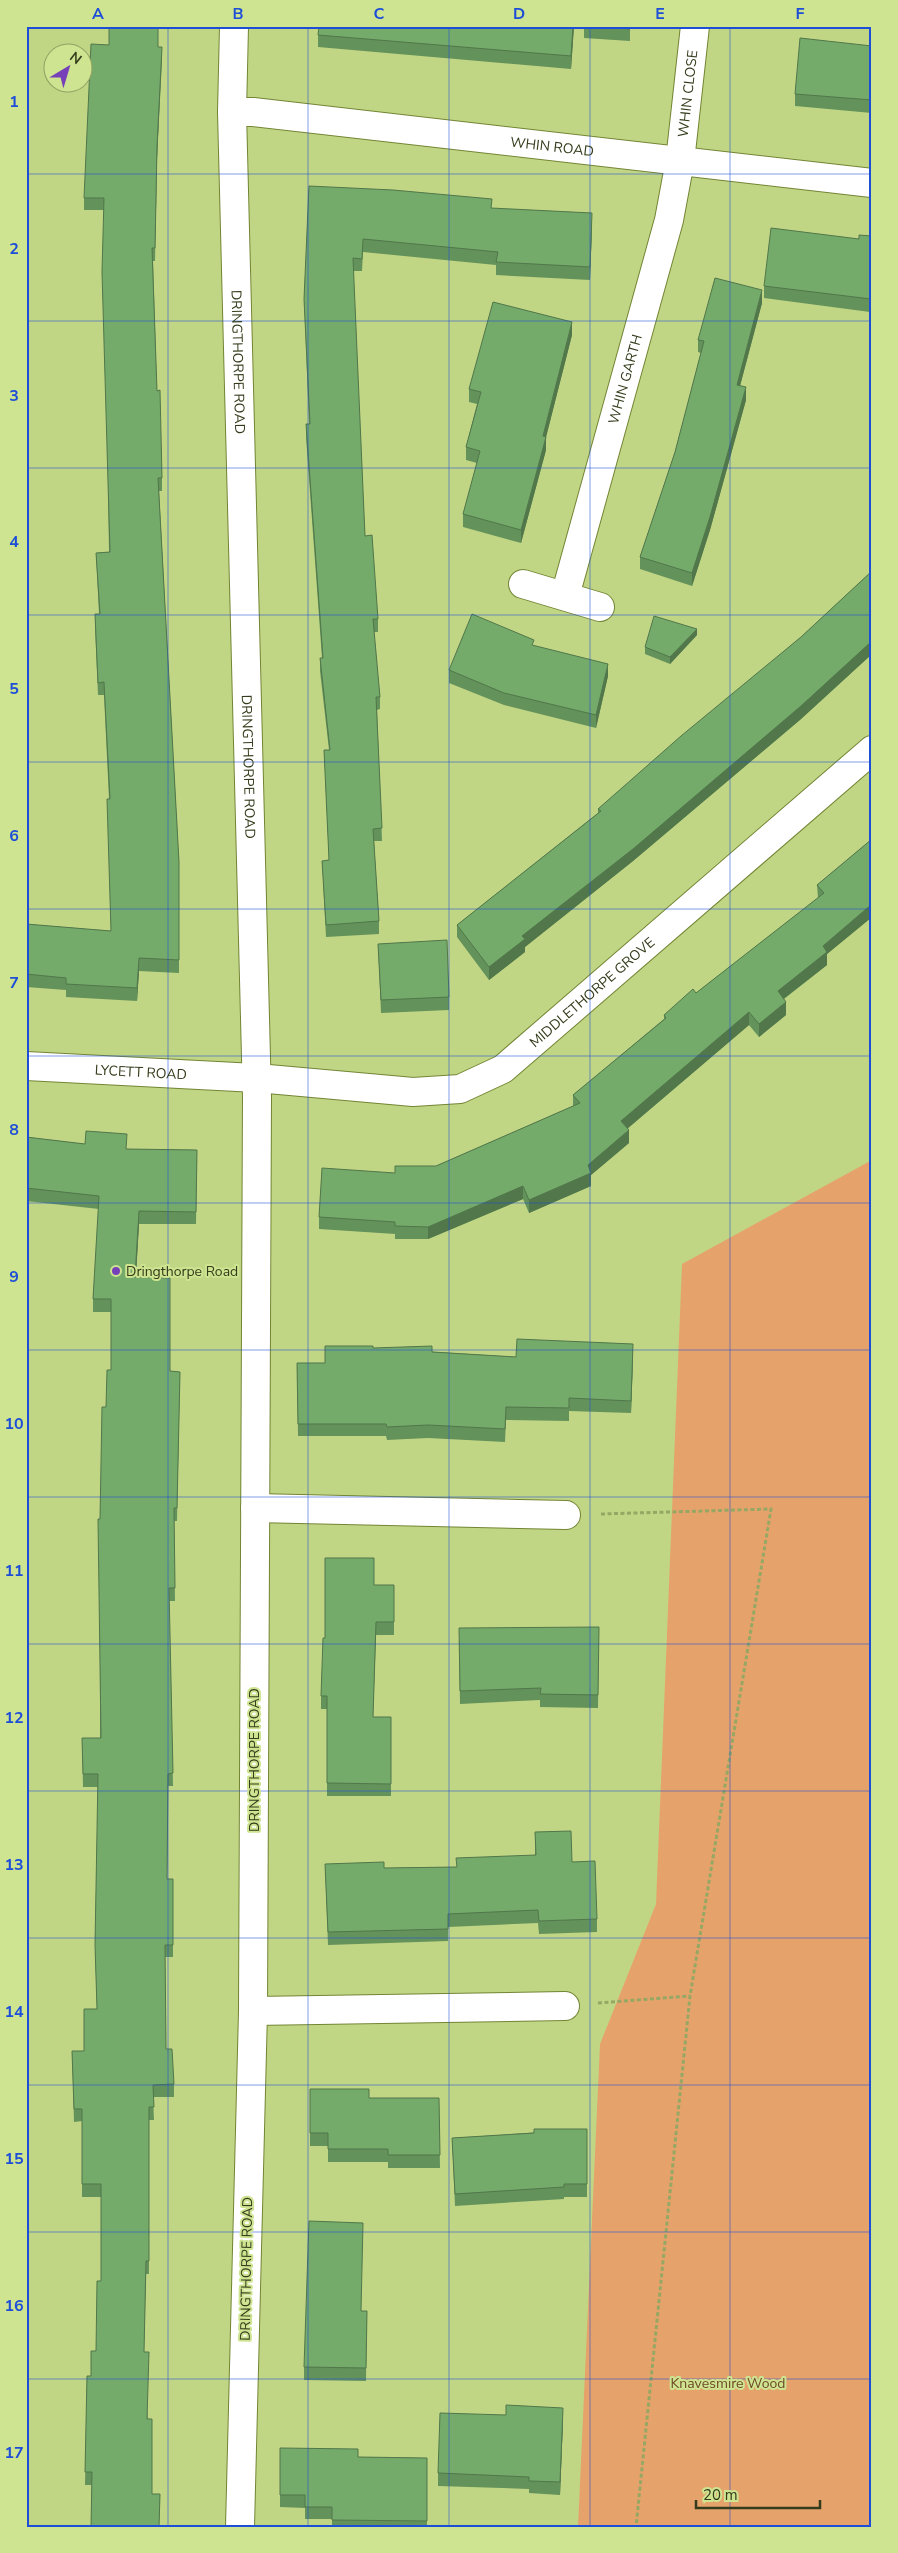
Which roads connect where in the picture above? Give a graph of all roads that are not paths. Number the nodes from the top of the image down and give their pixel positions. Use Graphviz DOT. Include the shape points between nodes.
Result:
graph roads {
  1 [pos="234,26"];
  2 [pos="694,26"];
  3 [pos="232,112"];
  4 [pos="680,161"];
  5 [pos="872,183"];
  6 [pos="523,584"];
  7 [pos="566,596"];
  8 [pos="600,607"];
  9 [pos="871,752"];
  10 [pos="26,1066"];
  11 [pos="256,1078"];
  12 [pos="255,1508"];
  13 [pos="566,1515"];
  14 [pos="565,2006"];
  15 [pos="253,2011"];
  16 [pos="240,2527"];
  1 -- 3 [label="street, DRINGTHORPE ROAD"];
  2 -- 4 [label="street, WHIN CLOSE"];
  3 -- 4 [label="street, WHIN ROAD"];
  3 -- 11 [label="street, DRINGTHORPE ROAD"];
  4 -- 5 [label="street, WHIN ROAD"];
  4 -- 7 [label="street, WHIN GARTH" via="669,220"];
  6 -- 7 [label="street"];
  7 -- 8 [label="street"];
  9 -- 11 [label="street, MIDDLETHORPE GROVE" via="503,1069 460,1089 413,1092"];
  10 -- 11 [label="street, LYCETT ROAD"];
  11 -- 12 [label="street, DRINGTHORPE ROAD"];
  12 -- 13 [label="street"];
  12 -- 15 [label="street, DRINGTHORPE ROAD"];
  14 -- 15 [label="street"];
  15 -- 16 [label="street, DRINGTHORPE ROAD"];
}
